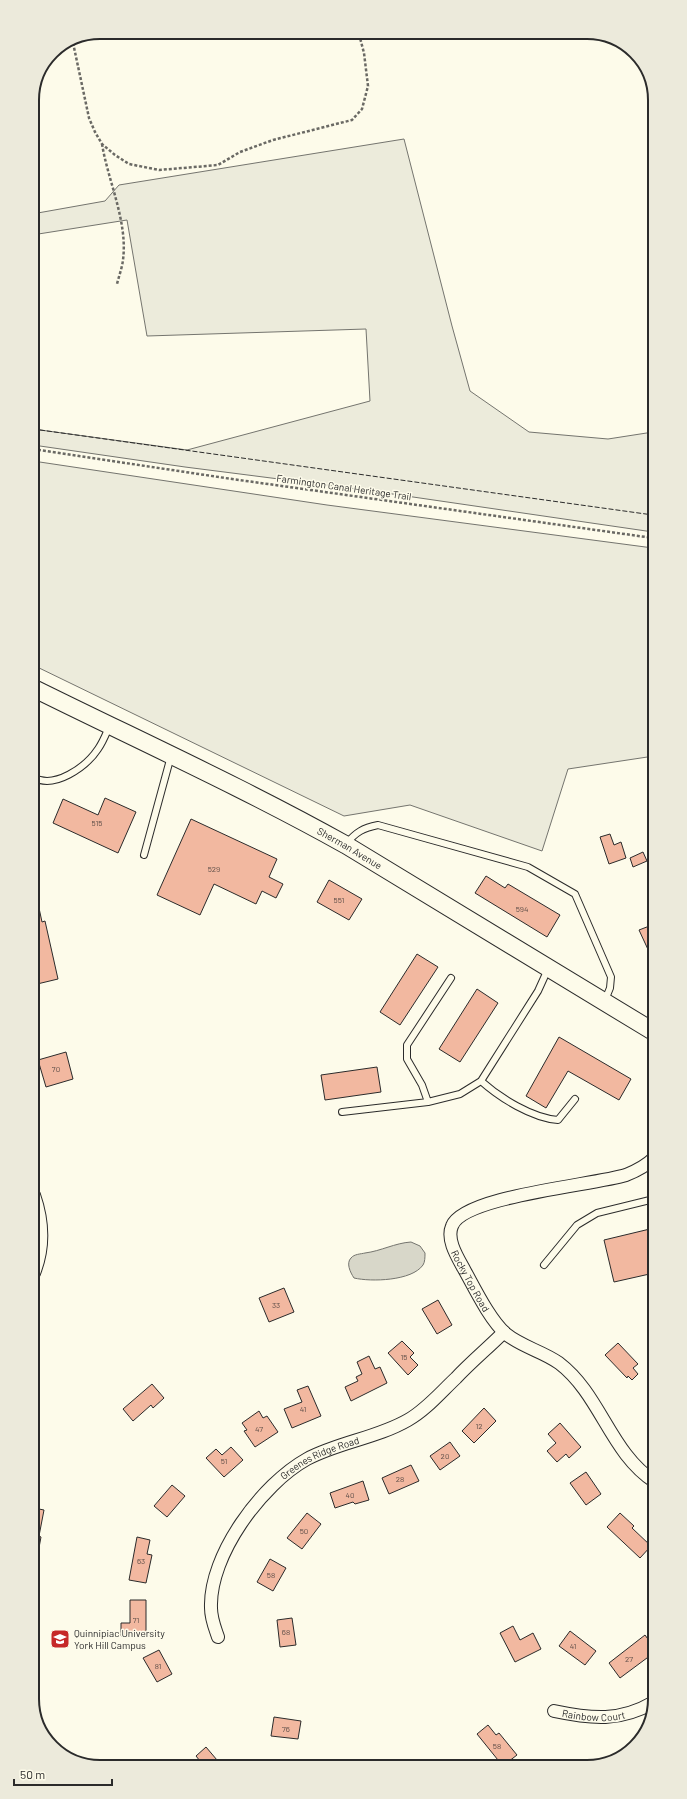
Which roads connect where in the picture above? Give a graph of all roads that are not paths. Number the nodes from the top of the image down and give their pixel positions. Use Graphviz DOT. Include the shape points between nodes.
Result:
graph roads {
  1 [pos="39,696"];
  2 [pos="110,726"];
  3 [pos="172,755"];
  4 [pos="39,781"];
  5 [pos="346,845"];
  6 [pos="144,855"];
  7 [pos="549,968"];
  8 [pos="451,978"];
  9 [pos="604,1001"];
  10 [pos="648,1028"];
  11 [pos="481,1081"];
  12 [pos="575,1099"];
  13 [pos="428,1102"];
  14 [pos="342,1112"];
  15 [pos="648,1162"];
  16 [pos="648,1200"];
  17 [pos="39,1212"];
  18 [pos="39,1262"];
  19 [pos="544,1265"];
  20 [pos="504,1332"];
  21 [pos="648,1477"];
  22 [pos="218,1637"];
  23 [pos="648,1705"];
  24 [pos="554,1711"];
  1 -- 2 [label="main road, Sherman Avenue"];
  2 -- 3 [label="main road, Sherman Avenue"];
  2 -- 4 [label="lane" via="98,749 84,764 58,780"];
  3 -- 5 [label="main road, Sherman Avenue"];
  3 -- 6 [label="lane"];
  5 -- 7 [label="main road, Sherman Avenue"];
  5 -- 9 [label="lane" via="364,828 378,825 528,867 575,894 611,977 610,988"];
  7 -- 9 [label="main road, Sherman Avenue"];
  7 -- 11 [label="lane" via="538,991"];
  8 -- 13 [label="lane" via="407,1044 407,1059 422,1085"];
  9 -- 10 [label="main road, Sherman Avenue"];
  11 -- 12 [label="lane" via="496,1094 544,1119 558,1120"];
  11 -- 13 [label="lane" via="460,1094"];
  13 -- 14 [label="lane"];
  15 -- 20 [label="street, Rocky Top Road" via="624,1175 484,1204 459,1216 450,1233 452,1246 473,1286"];
  16 -- 19 [label="lane" via="597,1213 577,1225"];
  17 -- 18 [label="street" via="42,1229"];
  20 -- 21 [label="street, Rocky Top Road" via="525,1347 558,1363 570,1373 584,1389 630,1461"];
  20 -- 22 [label="street, Greenes Ridge Road" via="426,1407 410,1419 393,1428 329,1448 295,1466 272,1484 249,1512 222,1559 211,1608 212,1622"];
  23 -- 24 [label="street, Rainbow Court" via="624,1715 601,1718"];
}
